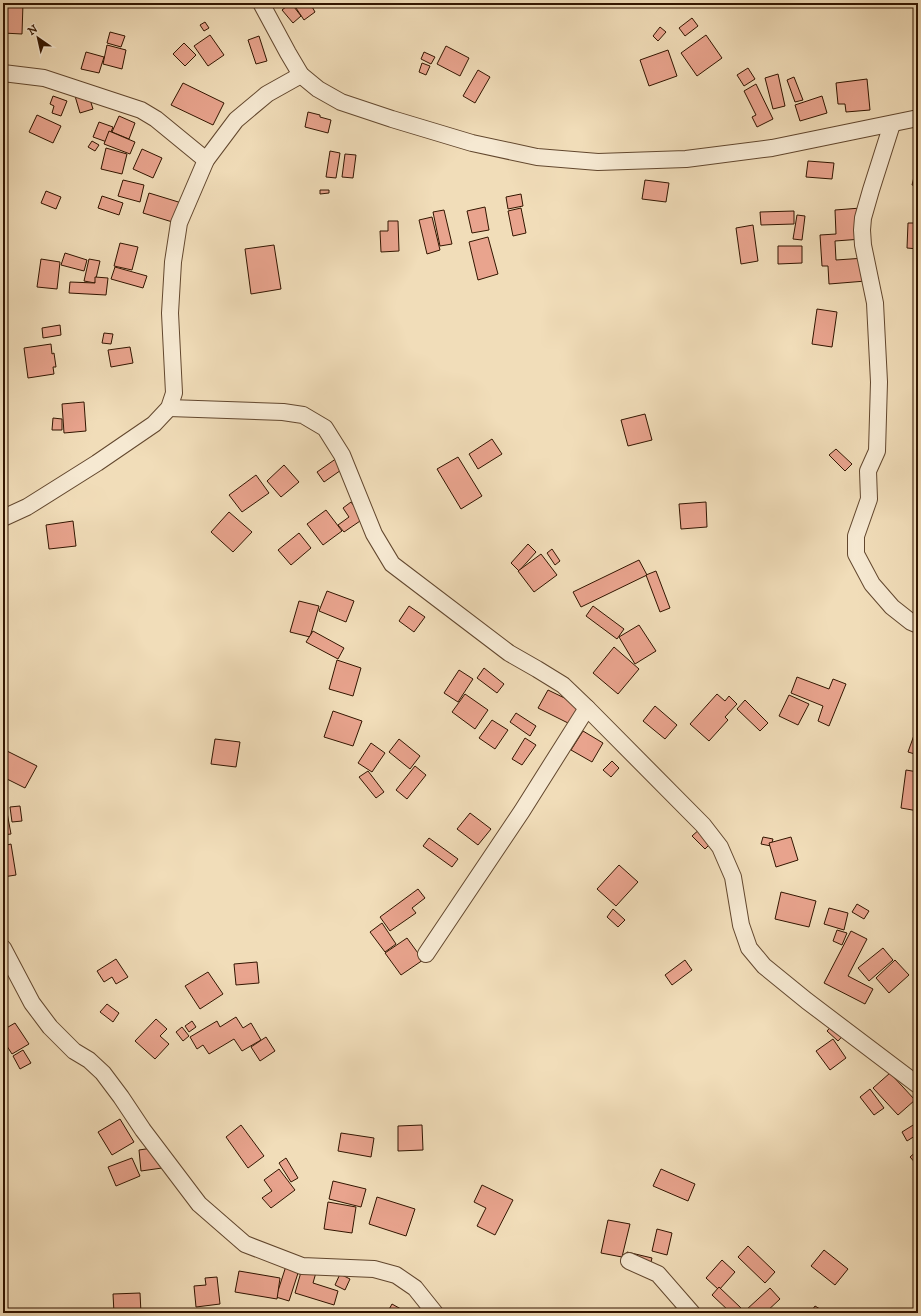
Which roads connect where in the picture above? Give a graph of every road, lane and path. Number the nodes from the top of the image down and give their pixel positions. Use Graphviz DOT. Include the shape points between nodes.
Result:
graph roads {
  1 [pos="261,3"];
  2 [pos="3,73"];
  3 [pos="301,75"];
  4 [pos="918,118"];
  5 [pos="892,124"];
  6 [pos="206,160"];
  7 [pos="169,408"];
  8 [pos="3,518"];
  9 [pos="918,625"];
  10 [pos="587,708"];
  11 [pos="3,948"];
  12 [pos="426,954"];
  13 [pos="918,1085"];
  14 [pos="629,1261"];
  15 [pos="435,1313"];
  16 [pos="692,1313"];
  1 -- 3 [label="street"];
  2 -- 6 [label="street" via="44,78 141,110 156,119"];
  3 -- 5 [label="street" via="318,89 348,105 472,143 544,158 598,162 686,159 772,148"];
  3 -- 6 [label="street" via="267,94 236,120"];
  4 -- 5 [label="street"];
  5 -- 9 [label="street" via="863,218 863,245 875,303 879,382 877,451 868,471 869,499 856,536 856,554 872,584 892,607"];
  6 -- 7 [label="street" via="179,224 174,254 170,313 174,393"];
  7 -- 8 [label="street" via="154,424 97,463 27,507"];
  7 -- 10 [label="street" via="283,412 303,415 325,428 342,455 374,534 392,564 509,653 563,685"];
  10 -- 12 [label="street" via="522,811"];
  10 -- 13 [label="street" via="703,825 720,847 733,877 741,925 749,948 764,966"];
  11 -- 15 [label="street" via="32,1003 50,1026 74,1052 89,1060 103,1073 199,1204 244,1244 302,1266 374,1269 396,1276 415,1288"];
  14 -- 16 [label="street" via="658,1274"];
}
